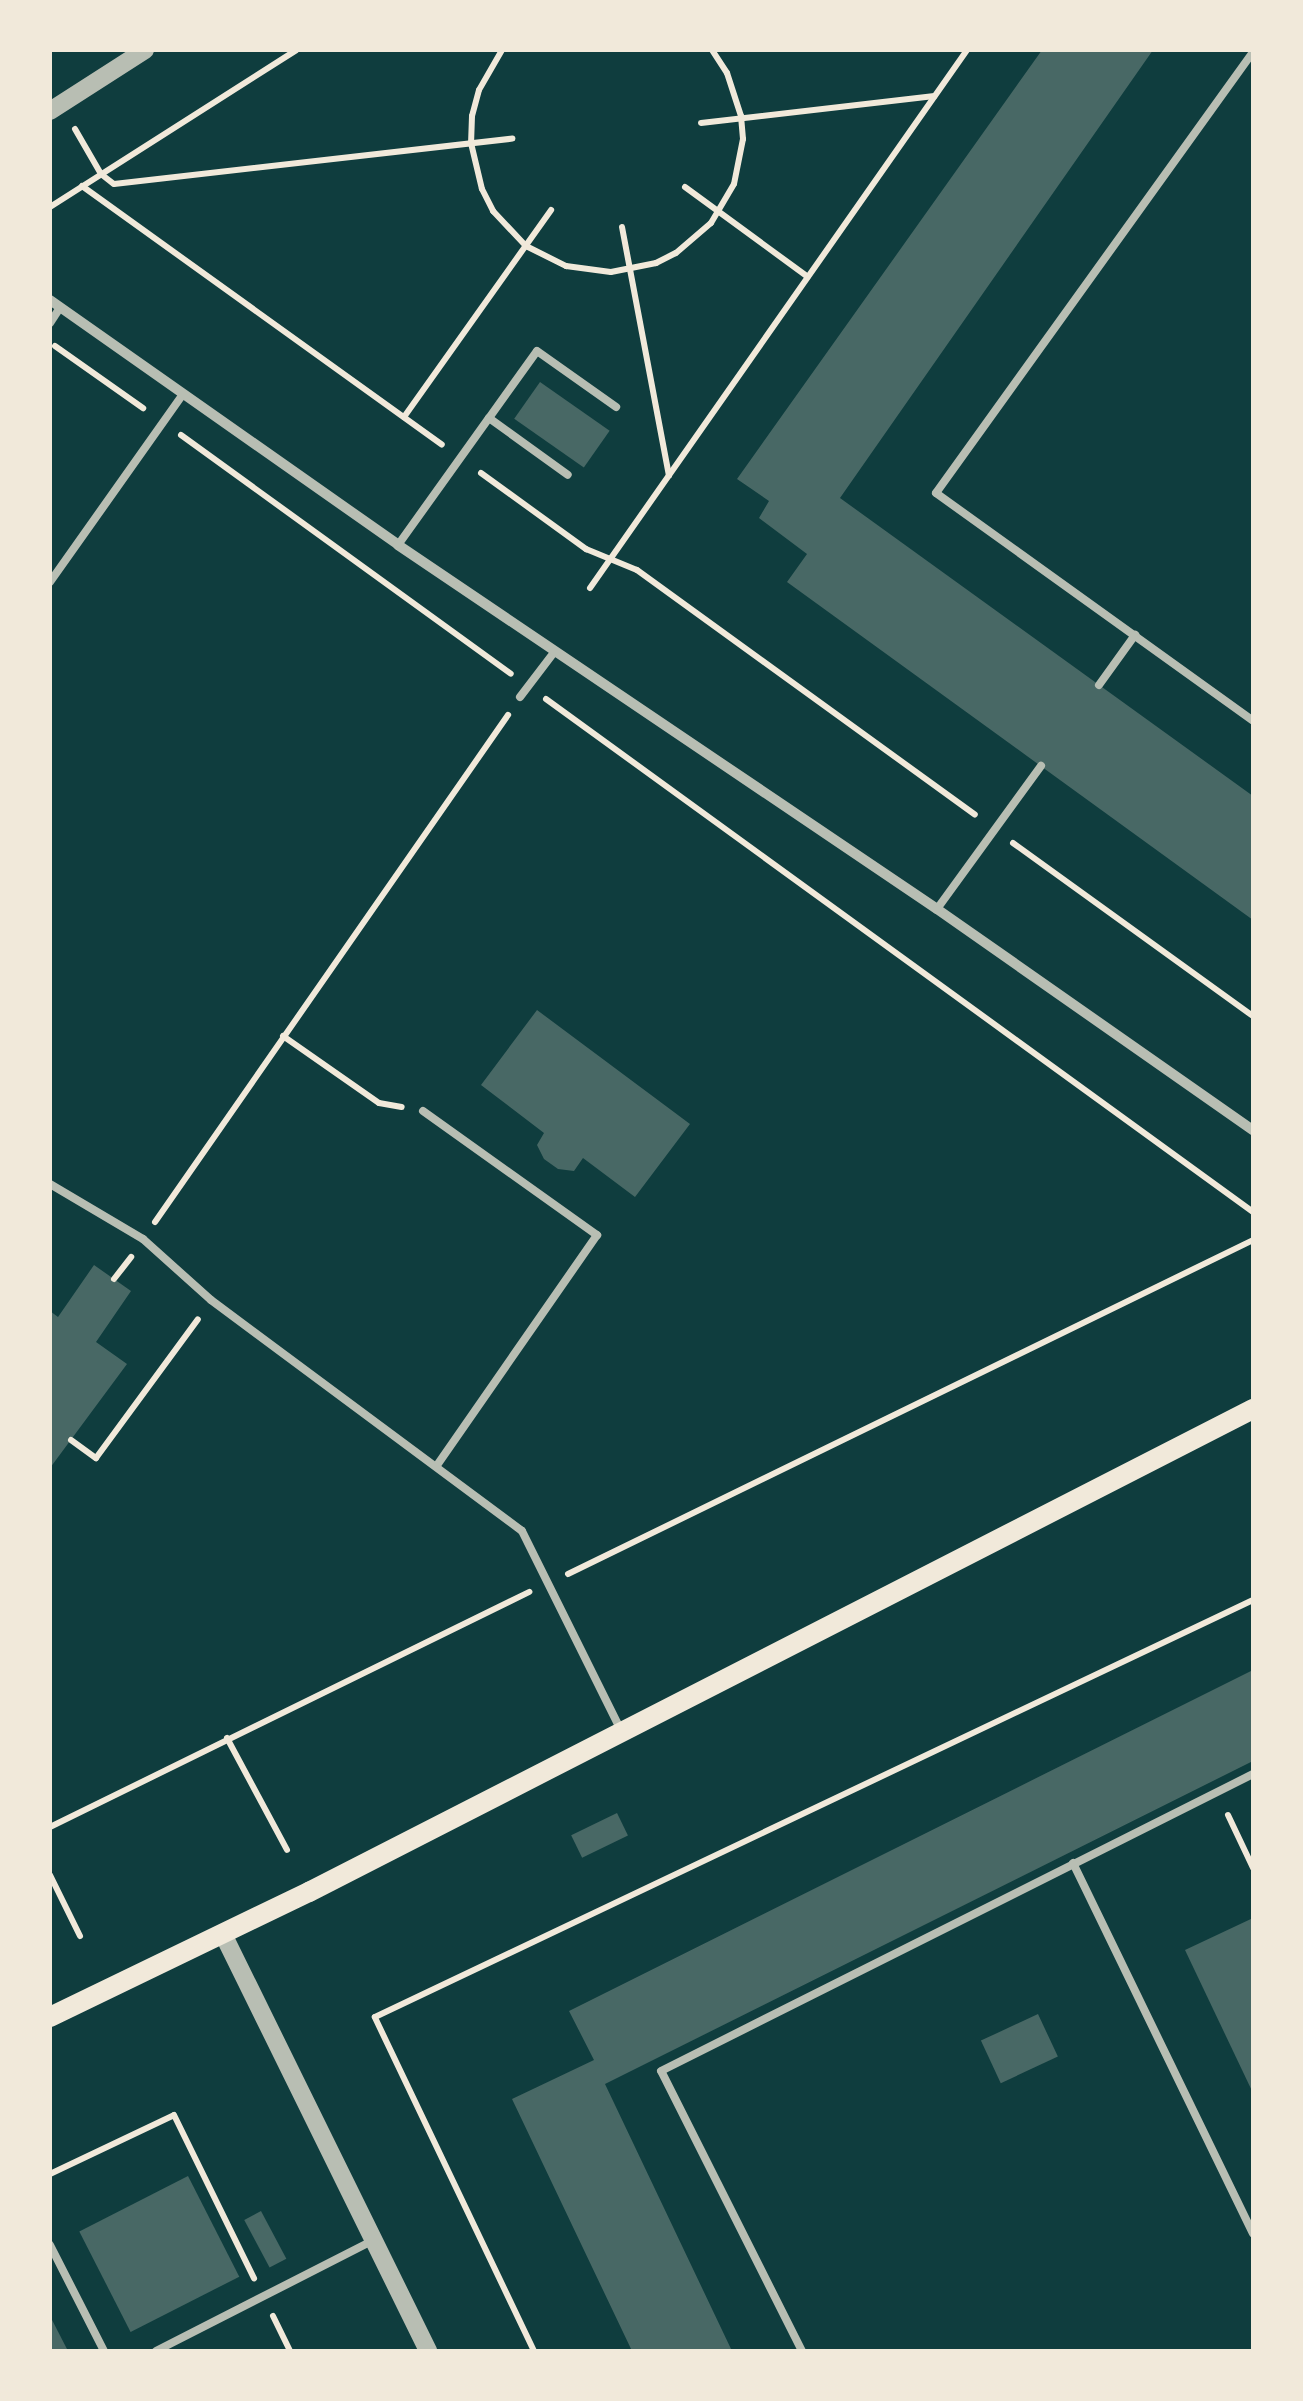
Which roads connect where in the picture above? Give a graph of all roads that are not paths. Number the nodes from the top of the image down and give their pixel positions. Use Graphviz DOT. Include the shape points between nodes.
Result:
graph roads {
  1 [pos="146,50"];
  2 [pos="1253,52"];
  3 [pos="50,112"];
  4 [pos="50,300"];
  5 [pos="59,309"];
  6 [pos="50,324"];
  7 [pos="183,394"];
  8 [pos="616,407"];
  9 [pos="489,418"];
  10 [pos="568,475"];
  11 [pos="398,545"];
  12 [pos="50,582"];
  13 [pos="1135,635"];
  14 [pos="554,650"];
  15 [pos="1099,685"];
  16 [pos="520,697"];
  17 [pos="1253,721"];
  18 [pos="1041,766"];
  19 [pos="937,909"];
  20 [pos="423,1111"];
  21 [pos="1253,1130"];
  22 [pos="50,1184"];
  23 [pos="1253,1409"];
  24 [pos="437,1466"];
  25 [pos="622,1732"];
  26 [pos="1253,1774"];
  27 [pos="1073,1863"];
  28 [pos="224,1934"];
  29 [pos="50,2017"];
  30 [pos="1253,2234"];
  31 [pos="374,2240"];
  32 [pos="50,2246"];
  33 [pos="104,2351"];
  34 [pos="156,2351"];
  35 [pos="428,2351"];
  36 [pos="802,2351"];
  1 -- 3 [label="street"];
  2 -- 13 [label="lane" via="936,493"];
  4 -- 5 [label="street"];
  5 -- 6 [label="lane"];
  5 -- 7 [label="street"];
  7 -- 11 [label="street"];
  7 -- 12 [label="lane"];
  8 -- 9 [label="lane" via="537,352"];
  9 -- 10 [label="lane"];
  9 -- 11 [label="lane"];
  11 -- 14 [label="street"];
  13 -- 15 [label="lane"];
  13 -- 17 [label="lane"];
  14 -- 16 [label="lane"];
  14 -- 19 [label="street"];
  18 -- 19 [label="lane"];
  19 -- 21 [label="street"];
  20 -- 24 [label="lane" via="598,1235"];
  22 -- 24 [label="lane" via="144,1239 212,1300"];
  23 -- 25 [label="main road"];
  24 -- 25 [label="lane" via="522,1530"];
  25 -- 28 [label="main road"];
  26 -- 27 [label="lane"];
  27 -- 30 [label="lane"];
  27 -- 36 [label="lane" via="661,2071"];
  28 -- 29 [label="main road"];
  28 -- 31 [label="street"];
  31 -- 34 [label="lane"];
  31 -- 35 [label="street"];
  32 -- 33 [label="lane"];
}
